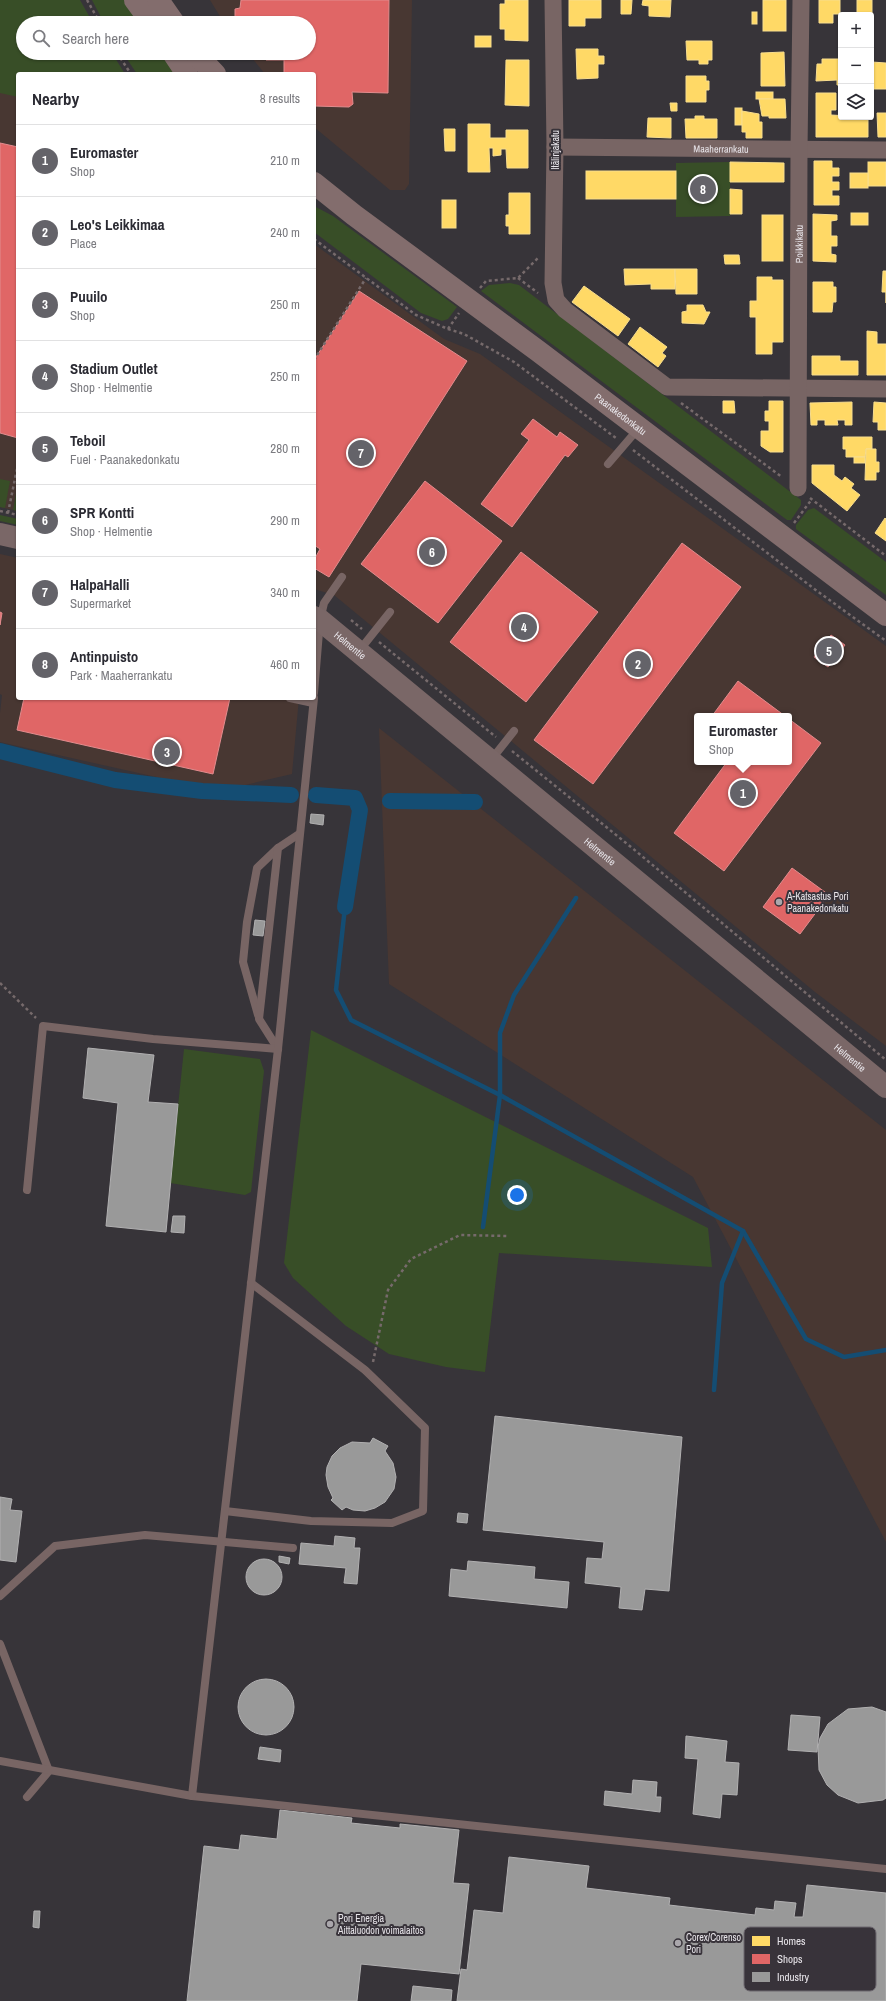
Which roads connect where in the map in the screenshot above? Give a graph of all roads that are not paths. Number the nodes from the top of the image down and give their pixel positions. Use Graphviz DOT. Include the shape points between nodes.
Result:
graph roads {
  1 [pos="135,0"];
  2 [pos="158,0"];
  3 [pos="553,0"];
  4 [pos="801,0"];
  5 [pos="147,16"];
  6 [pos="169,16"];
  7 [pos="178,60"];
  8 [pos="202,60"];
  9 [pos="187,72"];
  10 [pos="213,72"];
  11 [pos="555,147"];
  12 [pos="799,150"];
  13 [pos="886,150"];
  14 [pos="316,185"];
  15 [pos="316,199"];
  16 [pos="354,216"];
  17 [pos="798,389"];
  18 [pos="886,389"];
  19 [pos="639,428"];
  20 [pos="608,464"];
  21 [pos="798,488"];
  22 [pos="0,534"];
  23 [pos="16,538"];
  24 [pos="342,577"];
  25 [pos="390,612"];
  26 [pos="886,615"];
  27 [pos="317,619"];
  28 [pos="316,644"];
  29 [pos="365,644"];
  30 [pos="313,701"];
  31 [pos="514,731"];
  32 [pos="490,761"];
  33 [pos="299,834"];
  34 [pos="278,848"];
  35 [pos="259,1019"];
  36 [pos="278,1049"];
  37 [pos="886,1087"];
  38 [pos="27,1190"];
  39 [pos="251,1282"];
  40 [pos="225,1511"];
  41 [pos="221,1542"];
  42 [pos="293,1548"];
  43 [pos="0,1596"];
  44 [pos="0,1644"];
  45 [pos="0,1761"];
  46 [pos="49,1770"];
  47 [pos="192,1796"];
  48 [pos="27,1797"];
  49 [pos="886,1869"];
  1 -- 5 [label="main road"];
  2 -- 6 [label="main road"];
  3 -- 11 [label="street, Itälinjakatu"];
  4 -- 12 [label="street, Poikkikatu"];
  7 -- 9 [label="main road"];
  8 -- 10 [label="main road"];
  11 -- 12 [label="street, Maaherrankatu"];
  11 -- 17 [label="street, Itälinjakatu" via="553,283 548,297 668,388"];
  12 -- 13 [label="street, Maaherrankatu"];
  12 -- 17 [label="street, Poikkikatu"];
  14 -- 16 [label="main road, Paanakedonkatu"];
  15 -- 16 [label="main road, Paanakedonkatu"];
  16 -- 19 [label="main road, Paanakedonkatu"];
  17 -- 18 [label="street"];
  17 -- 21 [label="street, Poikkikatu"];
  19 -- 20 [label="lane"];
  19 -- 26 [label="main road, Paanakedonkatu"];
  22 -- 23 [label="street"];
  24 -- 27 [label="lane" via="324,603"];
  25 -- 29 [label="lane"];
  27 -- 28 [label="lane"];
  27 -- 29 [label="street, Helmentie"];
  29 -- 32 [label="street, Helmentie"];
  30 -- 33 [label="lane"];
  31 -- 32 [label="lane"];
  32 -- 37 [label="street, Helmentie"];
  33 -- 34 [label="lane"];
  33 -- 36 [label="lane"];
  34 -- 35 [label="lane"];
  34 -- 35 [label="lane" via="257,868 247,922 243,962"];
  35 -- 36 [label="lane"];
  36 -- 38 [label="lane" via="153,1039 43,1026"];
  36 -- 39 [label="lane"];
  39 -- 40 [label="lane"];
  39 -- 40 [label="lane" via="365,1370 425,1428 423,1511 392,1522 311,1521"];
  40 -- 41 [label="lane"];
  41 -- 42 [label="lane"];
  41 -- 43 [label="lane" via="144,1535 55,1546"];
  41 -- 47 [label="lane"];
  44 -- 46 [label="lane"];
  45 -- 46 [label="lane"];
  46 -- 47 [label="lane"];
  46 -- 48 [label="lane"];
  47 -- 49 [label="lane"];
}
